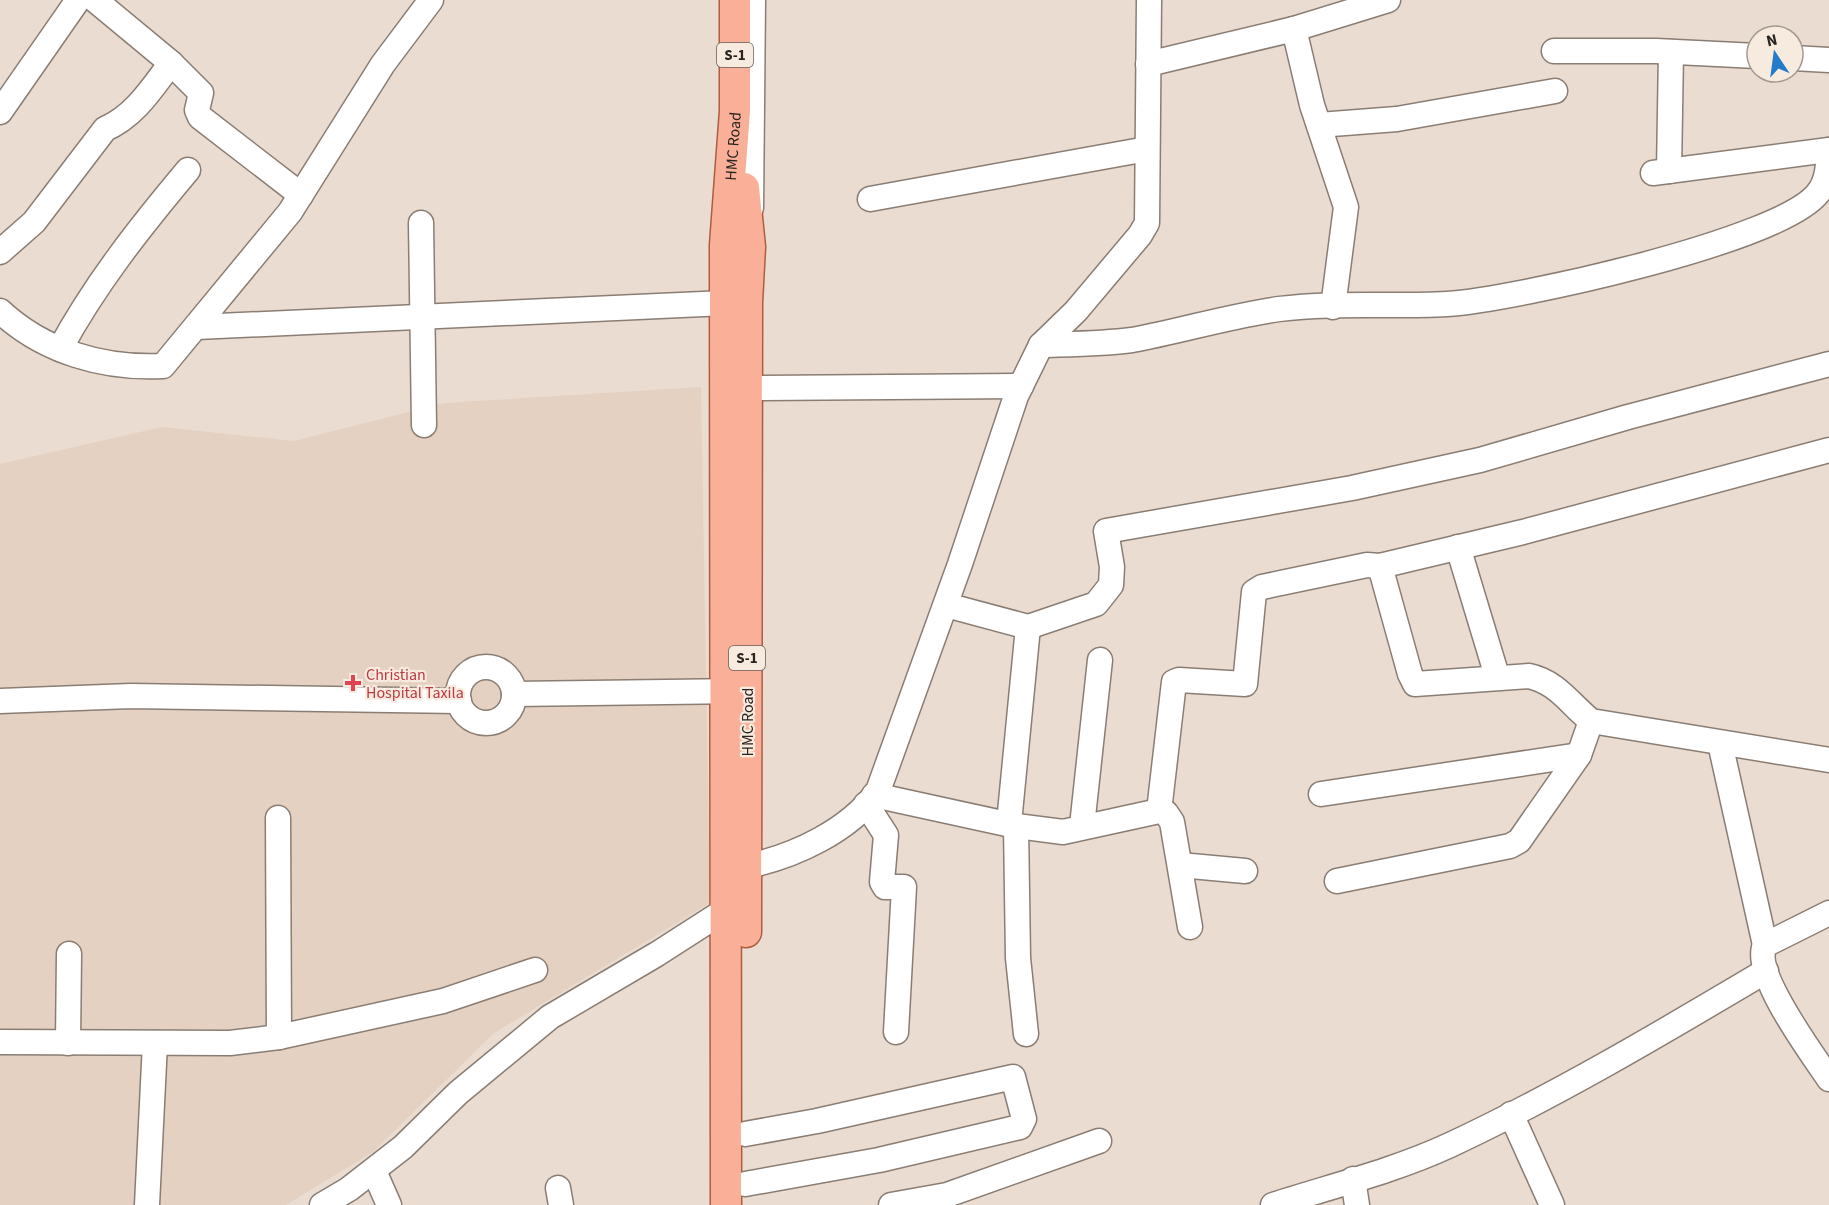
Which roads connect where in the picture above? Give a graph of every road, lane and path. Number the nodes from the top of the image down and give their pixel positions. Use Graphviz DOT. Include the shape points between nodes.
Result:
graph roads {
  1 [pos="78,0"];
  2 [pos="95,0"];
  3 [pos="431,0"];
  4 [pos="722,0"];
  5 [pos="735,0"];
  6 [pos="753,0"];
  7 [pos="1149,0"];
  8 [pos="1388,0"];
  9 [pos="1294,29"];
  10 [pos="1554,51"];
  11 [pos="1671,51"];
  12 [pos="1745,55"];
  13 [pos="1805,59"];
  14 [pos="1829,60"];
  15 [pos="171,63"];
  16 [pos="1148,64"];
  17 [pos="1555,91"];
  18 [pos="0,112"];
  19 [pos="1319,125"];
  20 [pos="1148,149"];
  21 [pos="1829,150"];
  22 [pos="188,170"];
  23 [pos="301,195"];
  24 [pos="870,199"];
  25 [pos="421,223"];
  26 [pos="737,246"];
  27 [pos="0,252"];
  28 [pos="725,303"];
  29 [pos="1333,306"];
  30 [pos="0,311"];
  31 [pos="423,317"];
  32 [pos="197,327"];
  33 [pos="1041,345"];
  34 [pos="60,349"];
  35 [pos="1829,364"];
  36 [pos="1021,386"];
  37 [pos="747,388"];
  38 [pos="424,425"];
  39 [pos="1829,450"];
  40 [pos="1458,547"];
  41 [pos="1380,566"];
  42 [pos="946,604"];
  43 [pos="1028,627"];
  44 [pos="1100,660"];
  45 [pos="1497,676"];
  46 [pos="736,691"];
  47 [pos="514,694"];
  48 [pos="0,701"];
  49 [pos="459,701"];
  50 [pos="1591,721"];
  51 [pos="1720,743"];
  52 [pos="1578,755"];
  53 [pos="1829,760"];
  54 [pos="1321,794"];
  55 [pos="870,799"];
  56 [pos="1159,812"];
  57 [pos="278,818"];
  58 [pos="1012,824"];
  59 [pos="1082,826"];
  60 [pos="1180,865"];
  61 [pos="748,866"];
  62 [pos="1245,871"];
  63 [pos="1337,881"];
  64 [pos="736,903"];
  65 [pos="1829,914"];
  66 [pos="1190,927"];
  67 [pos="1765,945"];
  68 [pos="69,954"];
  69 [pos="535,970"];
  70 [pos="1766,971"];
  71 [pos="896,1032"];
  72 [pos="1026,1034"];
  73 [pos="279,1037"];
  74 [pos="0,1042"];
  75 [pos="68,1043"];
  76 [pos="155,1043"];
  77 [pos="1829,1079"];
  78 [pos="1511,1114"];
  79 [pos="745,1134"];
  80 [pos="1099,1141"];
  81 [pos="374,1171"];
  82 [pos="1353,1179"];
  83 [pos="739,1198"];
  84 [pos="147,1205"];
  85 [pos="322,1205"];
  86 [pos="389,1205"];
  87 [pos="891,1205"];
  88 [pos="1273,1205"];
  89 [pos="1358,1205"];
  90 [pos="1552,1205"];
  1 -- 18 [label="street"];
  2 -- 15 [label="street"];
  3 -- 23 [label="street" via="383,64"];
  4 -- 26 [label="street"];
  5 -- 26 [label="main road, HMC Road / S-1"];
  6 -- 26 [label="street" via="754,107"];
  7 -- 16 [label="street"];
  8 -- 9 [label="street"];
  9 -- 16 [label="street"];
  9 -- 19 [label="street"];
  10 -- 11 [label="street"];
  11 -- 12 [label="street"];
  11 -- 21 [label="street" via="1661,172"];
  13 -- 14 [label="street"];
  15 -- 23 [label="street" via="201,93 197,111 200,117"];
  15 -- 27 [label="street" via="133,112 105,129 33,222"];
  16 -- 20 [label="street"];
  17 -- 19 [label="street" via="1397,119"];
  19 -- 29 [label="street" via="1346,207"];
  20 -- 24 [label="street"];
  20 -- 33 [label="street" via="1147,223 1140,236 1076,311"];
  21 -- 29 [label="street" via="1827,174 1818,193 1786,216 1682,254 1540,289 1448,304"];
  22 -- 34 [label="street" via="138,229"];
  23 -- 32 [label="street"];
  25 -- 31 [label="street"];
  26 -- 28 [label="main road, HMC Road / S-1"];
  26 -- 37 [label="main road, HMC Road / S-1"];
  28 -- 31 [label="street"];
  28 -- 46 [label="main road, HMC Road / S-1"];
  29 -- 33 [label="street" via="1279,309 1130,340"];
  30 -- 34 [label="street" via="21,331"];
  31 -- 32 [label="street"];
  31 -- 38 [label="street"];
  32 -- 34 [label="street" via="164,366 135,368 74,356"];
  33 -- 36 [label="street"];
  35 -- 43 [label="street" via="1480,460 1352,488 1106,531 1112,567 1111,585 1105,594 1095,604"];
  36 -- 37 [label="street"];
  36 -- 42 [label="street"];
  37 -- 46 [label="main road, HMC Road / S-1"];
  39 -- 40 [label="street"];
  40 -- 41 [label="street"];
  40 -- 45 [label="street"];
  41 -- 45 [label="street" via="1415,684"];
  41 -- 56 [label="street" via="1367,565 1262,587 1254,592 1245,684 1174,682"];
  42 -- 43 [label="street"];
  42 -- 55 [label="street" via="901,733"];
  43 -- 58 [label="street"];
  44 -- 59 [label="street"];
  45 -- 50 [label="street" via="1541,678 1567,696"];
  46 -- 47 [label="street"];
  46 -- 61 [label="main road, HMC Road / S-1"];
  46 -- 64 [label="main road, HMC Road / S-1"];
  47 -- 49 [label="street" via="510,710 491,722 469,717"];
  47 -- 49 [label="street" via="508,676 487,666 466,675 459,685"];
  48 -- 49 [label="street" via="131,696"];
  50 -- 51 [label="street"];
  50 -- 52 [label="street"];
  51 -- 53 [label="street"];
  51 -- 67 [label="street"];
  52 -- 54 [label="street"];
  52 -- 63 [label="street" via="1518,841 1510,846"];
  55 -- 58 [label="street"];
  55 -- 61 [label="street" via="820,839 776,860"];
  55 -- 71 [label="street" via="885,835 882,882 885,887 904,887"];
  56 -- 59 [label="street"];
  56 -- 60 [label="street" via="1166,813 1172,822"];
  57 -- 73 [label="street"];
  58 -- 59 [label="street" via="1064,832"];
  58 -- 72 [label="street"];
  60 -- 62 [label="street"];
  60 -- 66 [label="street"];
  61 -- 64 [label="main road, HMC Road / S-1"];
  64 -- 79 [label="main road, HMC Road / S-1"];
  64 -- 81 [label="street" via="550,1017 458,1093"];
  64 -- 83 [label="main road, HMC Road / S-1"];
  65 -- 67 [label="street"];
  67 -- 70 [label="street" via="1762,951"];
  68 -- 75 [label="street"];
  69 -- 73 [label="street" via="443,1001"];
  70 -- 77 [label="street" via="1787,1014"];
  70 -- 78 [label="street"];
  73 -- 76 [label="street" via="230,1043"];
  74 -- 75 [label="street"];
  75 -- 76 [label="street"];
  76 -- 84 [label="street"];
  78 -- 82 [label="street" via="1449,1145"];
  78 -- 90 [label="street"];
  79 -- 83 [label="main road, HMC Road / S-1"];
  79 -- 83 [label="street" via="1013,1077 1024,1119 1020,1127"];
  80 -- 87 [label="street" via="947,1196"];
  81 -- 85 [label="street"];
  81 -- 86 [label="street"];
  82 -- 88 [label="street"];
  82 -- 89 [label="street"];
}
